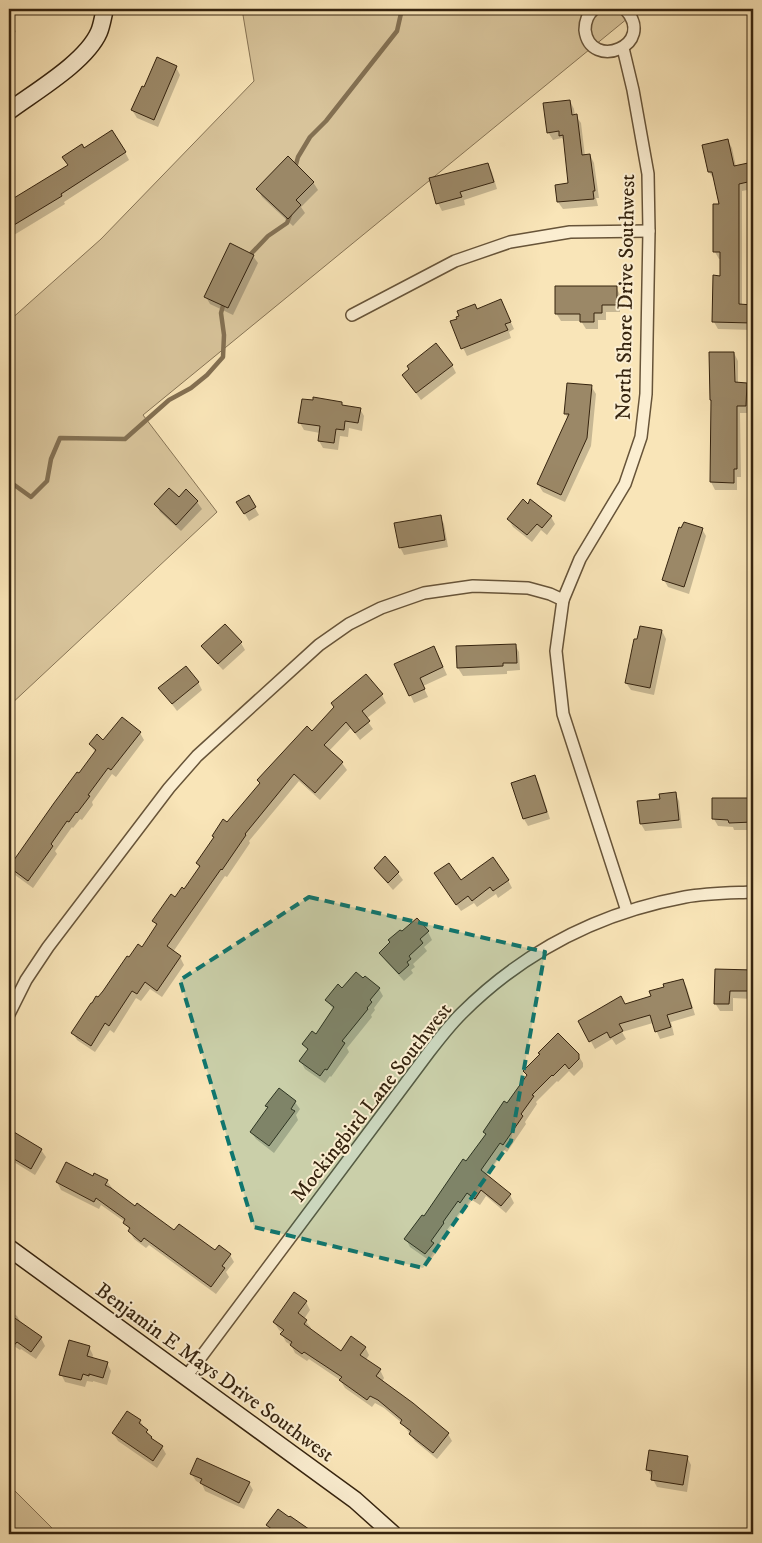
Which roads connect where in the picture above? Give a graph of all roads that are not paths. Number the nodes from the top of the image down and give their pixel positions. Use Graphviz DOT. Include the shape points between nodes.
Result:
graph roads {
  1 [pos="104,9"];
  2 [pos="594,9"];
  3 [pos="625,9"];
  4 [pos="623,48"];
  5 [pos="9,111"];
  6 [pos="649,230"];
  7 [pos="352,315"];
  8 [pos="563,600"];
  9 [pos="753,892"];
  10 [pos="626,911"];
  11 [pos="9,1014"];
  12 [pos="9,1248"];
  13 [pos="186,1377"];
  14 [pos="393,1534"];
  1 -- 5 [label="street" via="99,31 88,49 74,64"];
  2 -- 4 [label="street" via="585,26 589,41 609,52"];
  3 -- 4 [label="street" via="633,20 634,28"];
  4 -- 6 [label="street, North Shore Drive Southwest" via="648,174"];
  6 -- 7 [label="street" via="570,232 510,242 455,261"];
  6 -- 8 [label="street, North Shore Drive Southwest" via="646,394 641,436 625,484 580,559"];
  8 -- 10 [label="street, North Shore Drive Southwest" via="556,651 563,714"];
  8 -- 11 [label="street" via="528,588 473,586 424,593 381,608 349,624 320,645 197,756 169,788 48,947"];
  9 -- 10 [label="street, Mockingbird Lane Southwest" via="686,896"];
  10 -- 13 [label="street, Mockingbird Lane Southwest" via="576,931 534,954 460,1015"];
  12 -- 13 [label="street, Benjamin E Mays Drive Southwest"];
  13 -- 14 [label="street, Benjamin E Mays Drive Southwest" via="355,1500"];
}
